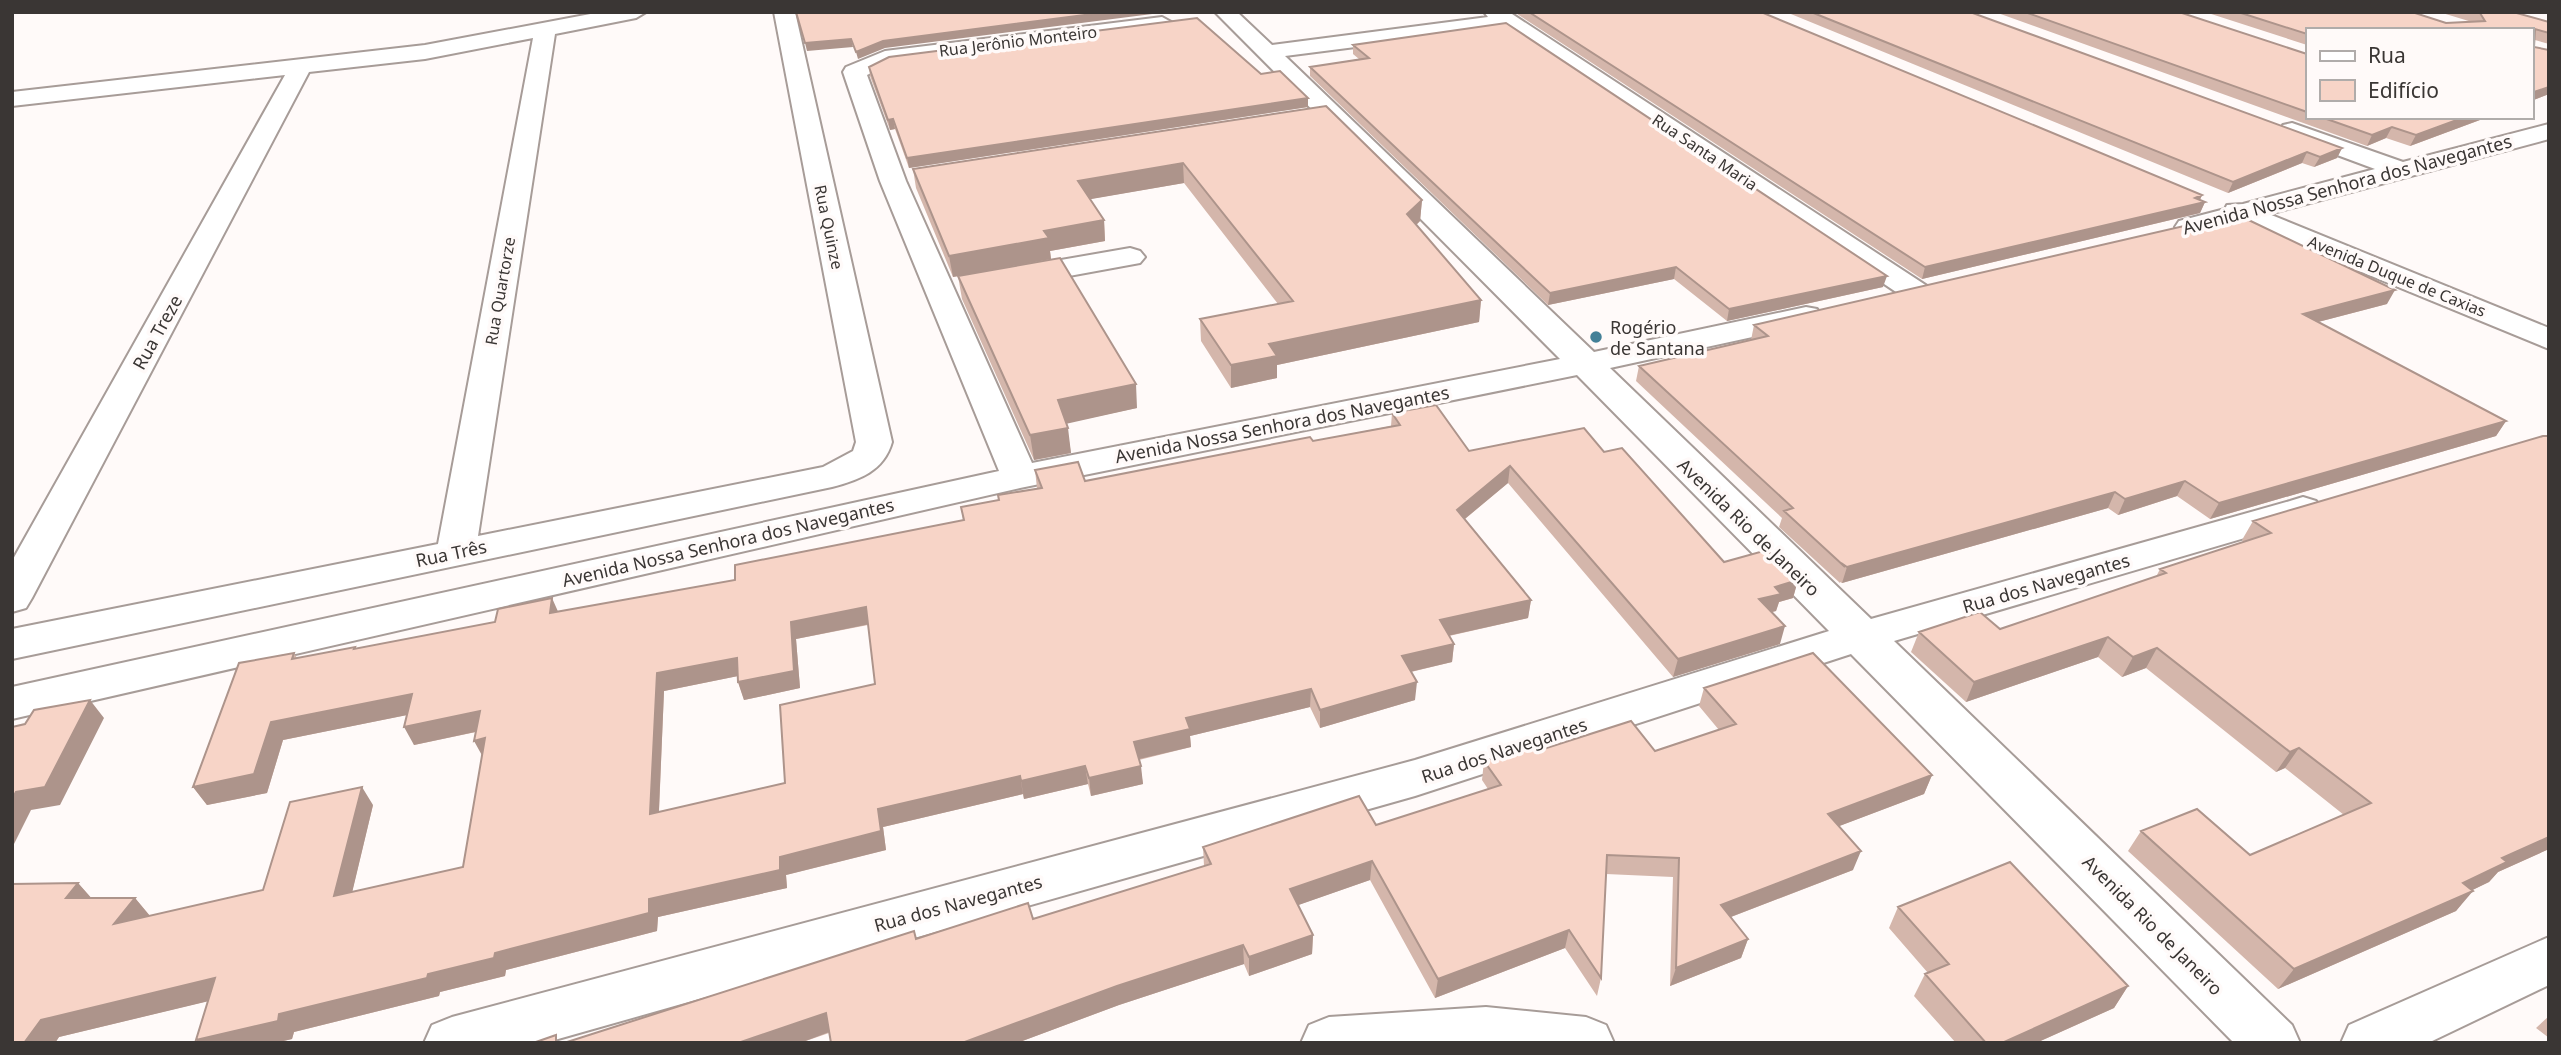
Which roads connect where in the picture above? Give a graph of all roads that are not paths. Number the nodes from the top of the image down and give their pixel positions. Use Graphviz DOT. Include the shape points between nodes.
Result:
graph roads {
  1 [pos="636,12"];
  2 [pos="784,12"];
  3 [pos="1209,16"];
  4 [pos="1501,16"];
  5 [pos="545,31"];
  6 [pos="1268,52"];
  7 [pos="301,66"];
  8 [pos="17,103"];
  9 [pos="2511,119"];
  10 [pos="2274,124"];
  11 [pos="2548,131"];
  12 [pos="2401,170"];
  13 [pos="2206,198"];
  14 [pos="2244,214"];
  15 [pos="2152,236"];
  16 [pos="1130,257"];
  17 [pos="963,287"];
  18 [pos="1876,301"];
  19 [pos="1836,309"];
  20 [pos="2549,339"];
  21 [pos="1583,364"];
  22 [pos="874,442"];
  23 [pos="1020,477"];
  24 [pos="2345,496"];
  25 [pos="456,552"];
  26 [pos="12,597"];
  27 [pos="1861,636"];
  28 [pos="12,644"];
  29 [pos="12,703"];
  30 [pos="2549,960"];
  31 [pos="452,1043"];
  32 [pos="1329,1043"];
  33 [pos="1586,1043"];
  34 [pos="2272,1043"];
  35 [pos="2369,1043"];
  1 -- 5 [label="street"];
  2 -- 22 [label="street, Rua Quinze"];
  3 -- 6 [label="street, Avenida Rio de Janeiro"];
  3 -- 17 [label="street, Rua Jerônio Monteiro" via="885,58 854,72"];
  4 -- 6 [label="street"];
  4 -- 18 [label="street, Rua Santa Maria" via="1929,289"];
  5 -- 7 [label="street" via="425,52"];
  5 -- 25 [label="street, Rua Quartorze"];
  6 -- 21 [label="street, Avenida Rio de Janeiro" via="1319,116"];
  7 -- 8 [label="street"];
  7 -- 26 [label="street, Rua Treze"];
  9 -- 11 [label="street"];
  10 -- 12 [label="street"];
  11 -- 12 [label="street, Avenida Nossa Senhora dos Navegantes"];
  12 -- 14 [label="street, Avenida Nossa Senhora dos Navegantes"];
  13 -- 14 [label="street, Avenida Duque de Caxias"];
  14 -- 15 [label="street, Avenida Nossa Senhora dos Navegantes"];
  14 -- 20 [label="street, Avenida Duque de Caxias"];
  16 -- 17 [label="street"];
  17 -- 23 [label="street"];
  19 -- 21 [label="street, Avenida Nossa Senhora dos Navegantes"];
  21 -- 23 [label="street, Avenida Nossa Senhora dos Navegantes"];
  21 -- 27 [label="street, Avenida Rio de Janeiro"];
  22 -- 25 [label="street, Rua Três" via="863,463 832,476"];
  23 -- 29 [label="street, Avenida Nossa Senhora dos Navegantes"];
  24 -- 27 [label="street, Rua dos Navegantes"];
  25 -- 28 [label="street, Rua Três"];
  27 -- 31 [label="street, Rua dos Navegantes" via="1415,778"];
  27 -- 34 [label="street, Avenida Rio de Janeiro"];
  30 -- 35 [label="street"];
  32 -- 33 [label="street" via="1486,1032"];
}
